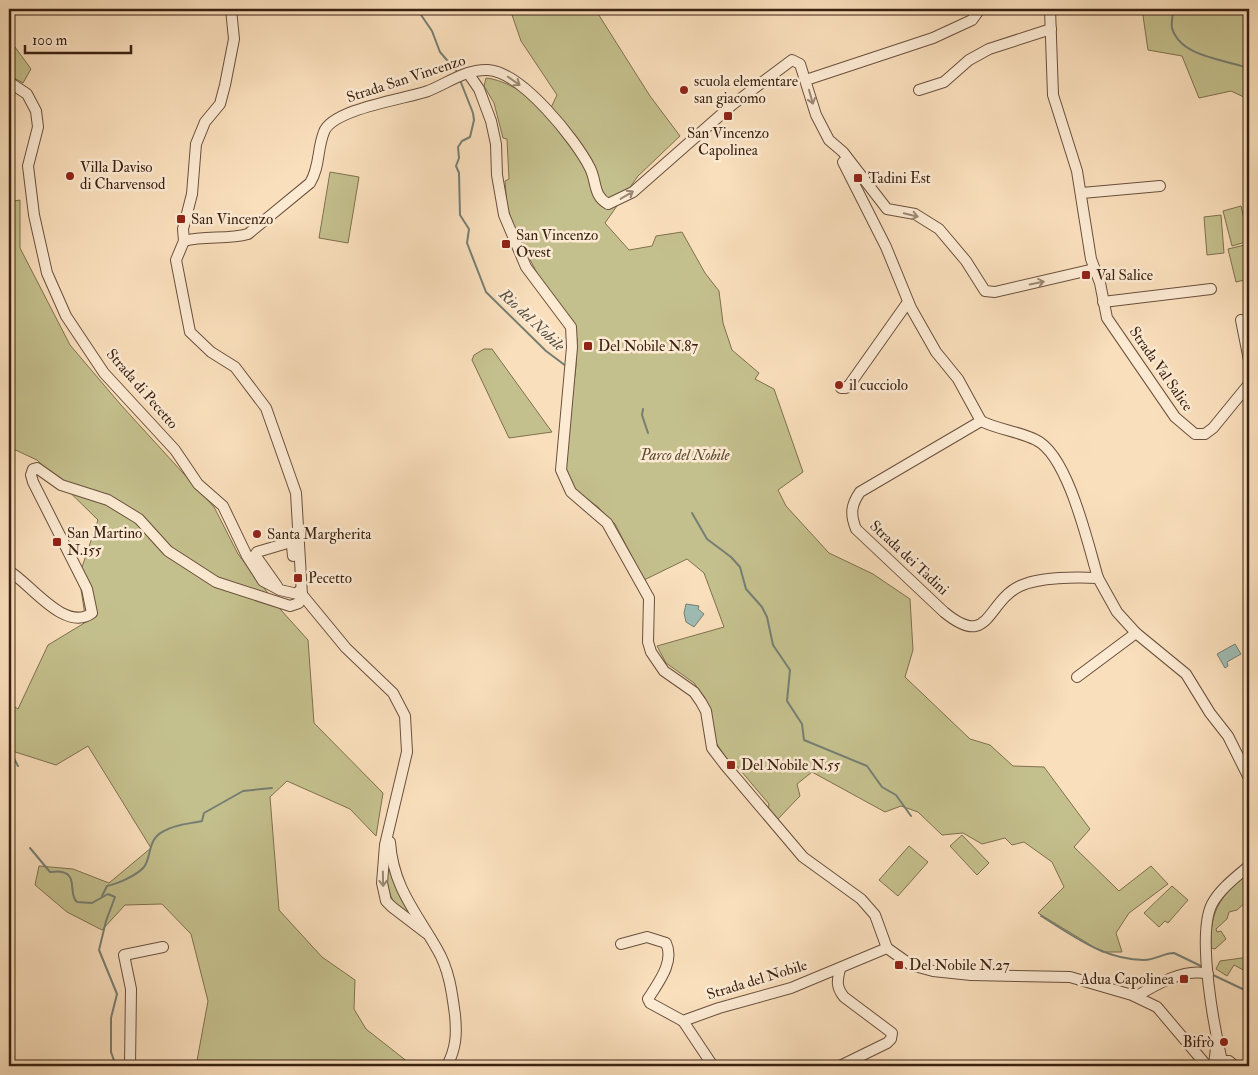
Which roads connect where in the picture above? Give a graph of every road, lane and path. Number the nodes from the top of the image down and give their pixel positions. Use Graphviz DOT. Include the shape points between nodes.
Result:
graph roads {
  1 [pos="231,9"];
  2 [pos="980,9"];
  3 [pos="1050,9"];
  4 [pos="1050,29"];
  5 [pos="462,75"];
  6 [pos="806,80"];
  7 [pos="9,82"];
  8 [pos="919,90"];
  9 [pos="829,140"];
  10 [pos="1160,186"];
  11 [pos="1082,193"];
  12 [pos="184,241"];
  13 [pos="1094,269"];
  14 [pos="1211,288"];
  15 [pos="908,302"];
  16 [pos="1103,302"];
  17 [pos="1241,320"];
  18 [pos="1249,360"];
  19 [pos="1249,384"];
  20 [pos="841,388"];
  21 [pos="981,421"];
  22 [pos="9,571"];
  23 [pos="1098,578"];
  24 [pos="280,590"];
  25 [pos="302,595"];
  26 [pos="1136,633"];
  27 [pos="1076,677"];
  28 [pos="1249,778"];
  29 [pos="389,831"];
  30 [pos="1249,866"];
  31 [pos="426,933"];
  32 [pos="620,944"];
  33 [pos="163,946"];
  34 [pos="887,948"];
  35 [pos="840,969"];
  36 [pos="1208,971"];
  37 [pos="1165,982"];
  38 [pos="1137,996"];
  39 [pos="1157,1007"];
  40 [pos="682,1021"];
  41 [pos="1220,1064"];
  42 [pos="130,1066"];
  43 [pos="447,1066"];
  44 [pos="713,1066"];
  45 [pos="840,1066"];
  46 [pos="1207,1066"];
  47 [pos="1236,1066"];
  1 -- 12 [label="street" via="234,39 225,85 220,104 205,122 196,144"];
  2 -- 6 [label="street" via="972,20 933,38"];
  3 -- 4 [label="street, Strada Val Salice"];
  4 -- 8 [label="street" via="989,48 944,82"];
  4 -- 11 [label="street, Strada Val Salice" via="1053,95"];
  5 -- 6 [label="street, Strada San Vincenzo, one-way" via="490,70 505,76 542,104 591,169 598,196 608,204 633,192 732,105 792,60 797,61"];
  5 -- 12 [label="street, Strada San Vincenzo" via="430,90 360,108 335,120 324,132 310,183 248,234"];
  5 -- 34 [label="street" via="479,89 492,121 504,215 526,267 571,327 561,470 571,492 607,524 649,598 648,642 651,652 664,671 694,692 701,702 706,711 712,748 803,857 861,899 875,915"];
  6 -- 9 [label="street, Strada San Vincenzo, one-way" via="816,115"];
  7 -- 24 [label="street, Strada di Pecetto" via="27,94 36,111 38,127 28,166 34,215 46,273 66,316 104,373 175,450 198,484 223,506 263,581"];
  9 -- 13 [label="street, Strada San Vincenzo, one-way" via="843,152 886,208 914,214 939,229 966,261 985,291 995,292"];
  9 -- 15 [label="street" via="848,170 886,247"];
  10 -- 11 [label="street"];
  11 -- 13 [label="street, Strada Val Salice"];
  12 -- 25 [label="street" via="176,260 190,332 235,368 266,408 296,494"];
  13 -- 16 [label="street, Strada Val Salice"];
  14 -- 16 [label="street"];
  15 -- 20 [label="street" via="850,384"];
  15 -- 21 [label="street"];
  16 -- 19 [label="street, Strada Val Salice" via="1107,318 1175,418 1195,434 1205,434 1213,428"];
  17 -- 18 [label="street"];
  21 -- 23 [label="street" via="1036,440 1050,450 1070,488"];
  21 -- 23 [label="street, Strada dei Tadini" via="860,492 852,509 856,529 944,612 971,628 979,626 1022,585"];
  22 -- 25 [label="street" via="70,618 85,618 92,614 87,589 33,482 31,475 37,468 61,485 108,500 139,519 168,551 216,582 290,606 298,603"];
  23 -- 26 [label="street" via="1117,612"];
  24 -- 25 [label="street, Strada di Pecetto"];
  24 -- 25 [label="street" via="256,555 289,540 295,586"];
  25 -- 29 [label="street" via="346,648 393,693 405,716 407,752"];
  26 -- 27 [label="street"];
  26 -- 28 [label="street" via="1186,674 1228,736"];
  29 -- 31 [label="street" via="397,880"];
  29 -- 31 [label="street, one-way" via="382,868 386,900"];
  30 -- 36 [label="street" via="1212,903 1208,914"];
  31 -- 43 [label="street" via="442,958 451,988 457,1038"];
  32 -- 40 [label="street" via="647,937 666,943 669,950 663,975 648,998 650,1003"];
  33 -- 42 [label="street" via="124,955 131,989"];
  34 -- 35 [label="street, Strada del Nobile"];
  34 -- 38 [label="street" via="911,965 933,972 1070,977"];
  35 -- 40 [label="street, Strada del Nobile" via="791,988"];
  35 -- 45 [label="street" via="838,990 892,1033 892,1039 887,1043"];
  36 -- 37 [label="street"];
  36 -- 41 [label="street"];
  37 -- 38 [label="street"];
  37 -- 39 [label="street" via="1156,994"];
  38 -- 39 [label="street"];
  39 -- 46 [label="street"];
  40 -- 44 [label="street"];
  41 -- 47 [label="street" via="1229,1061"];
}
